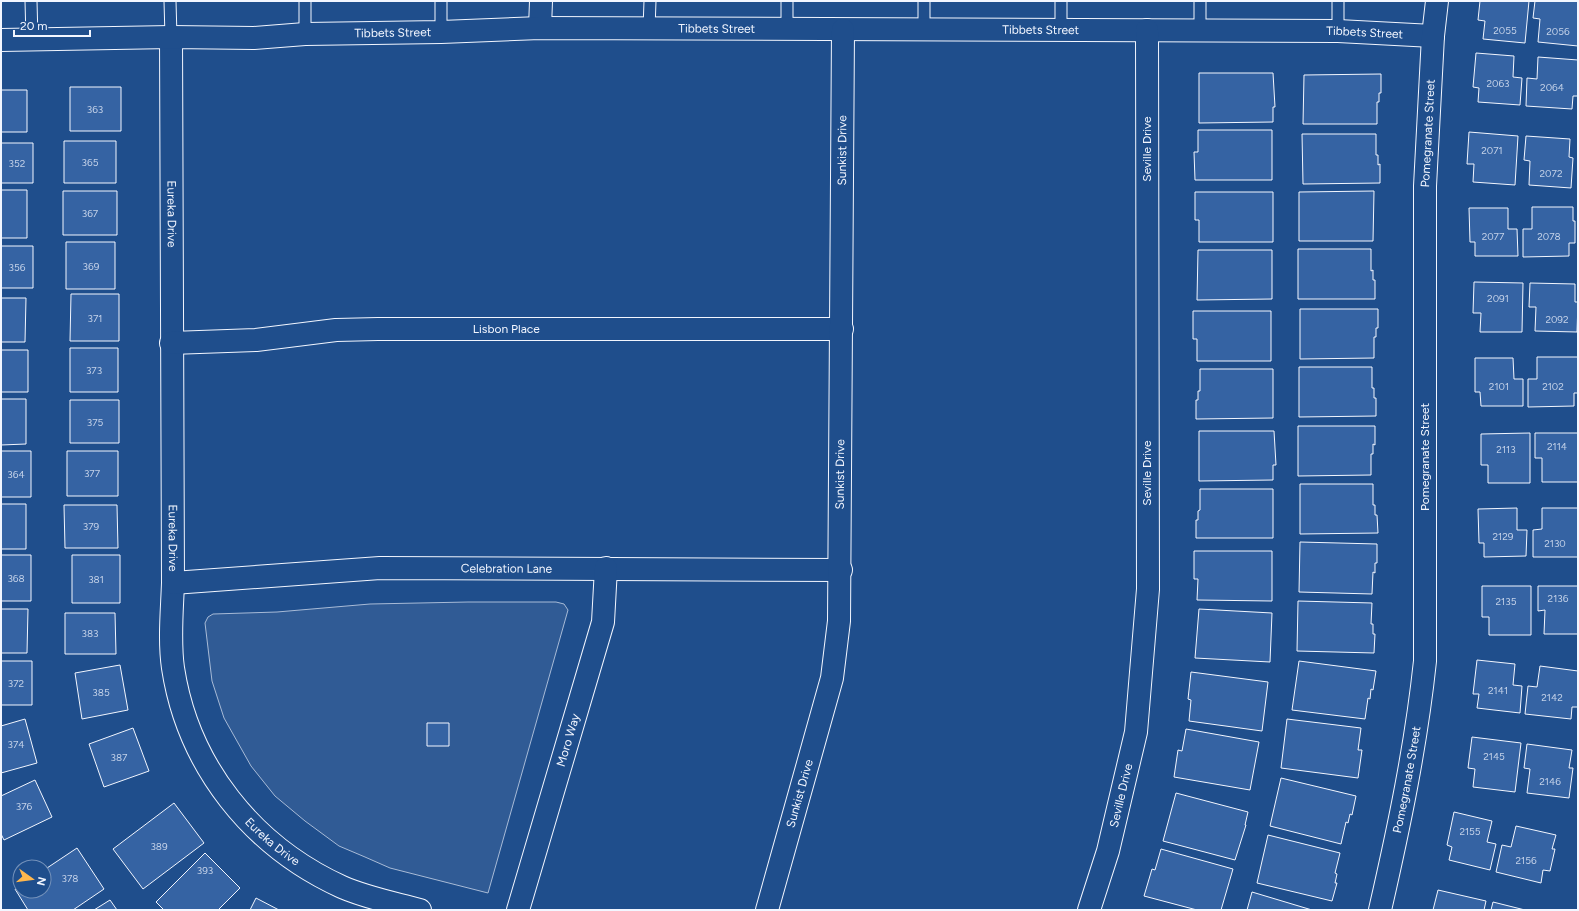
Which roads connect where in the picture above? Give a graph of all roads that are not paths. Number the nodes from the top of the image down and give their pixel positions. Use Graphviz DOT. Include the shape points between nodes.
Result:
graph roads {
  1 [pos="31,1"];
  2 [pos="170,1"];
  3 [pos="305,1"];
  4 [pos="441,1"];
  5 [pos="541,1"];
  6 [pos="650,1"];
  7 [pos="787,1"];
  8 [pos="924,1"];
  9 [pos="1061,1"];
  10 [pos="1200,1"];
  11 [pos="1338,1"];
  12 [pos="1437,1"];
  13 [pos="540,28"];
  14 [pos="924,28"];
  15 [pos="649,29"];
  16 [pos="787,29"];
  17 [pos="842,30"];
  18 [pos="1061,30"];
  19 [pos="1147,30"];
  20 [pos="1200,30"];
  21 [pos="1338,31"];
  22 [pos="441,32"];
  23 [pos="305,34"];
  24 [pos="1433,36"];
  25 [pos="171,37"];
  26 [pos="32,39"];
  27 [pos="1,40"];
  28 [pos="842,329"];
  29 [pos="171,343"];
  30 [pos="606,568"];
  31 [pos="841,570"];
  32 [pos="173,583"];
  33 [pos="420,910"];
  34 [pos="518,910"];
  35 [pos="767,910"];
  36 [pos="1089,910"];
  37 [pos="1380,910"];
  1 -- 26 [label="lane"];
  2 -- 25 [label="lane"];
  3 -- 23 [label="lane"];
  4 -- 22 [label="lane"];
  5 -- 13 [label="street"];
  6 -- 15 [label="lane"];
  7 -- 16 [label="lane"];
  8 -- 14 [label="lane"];
  9 -- 18 [label="lane"];
  10 -- 20 [label="lane"];
  11 -- 21 [label="lane"];
  12 -- 24 [label="street, Pomegranate Street"];
  13 -- 15 [label="street, Tibbets Street"];
  13 -- 22 [label="street, Tibbets Street"];
  14 -- 17 [label="street, Tibbets Street"];
  14 -- 18 [label="street, Tibbets Street"];
  15 -- 16 [label="street, Tibbets Street"];
  16 -- 17 [label="street, Tibbets Street"];
  17 -- 28 [label="street, Sunkist Drive"];
  18 -- 19 [label="street, Tibbets Street"];
  19 -- 20 [label="street, Tibbets Street"];
  19 -- 36 [label="street, Seville Drive" via="1148,589 1136,732 1108,851"];
  20 -- 21 [label="street, Tibbets Street"];
  21 -- 24 [label="street, Tibbets Street"];
  22 -- 23 [label="street, Tibbets Street"];
  23 -- 25 [label="street, Tibbets Street" via="254,38"];
  24 -- 37 [label="street, Pomegranate Street" via="1425,193 1425,661 1410,776"];
  25 -- 26 [label="street, Tibbets Street"];
  25 -- 29 [label="street, Eureka Drive"];
  26 -- 27 [label="street, Tibbets Street"];
  28 -- 29 [label="street, Lisbon Place" via="378,329 336,330 256,340"];
  28 -- 31 [label="street, Sunkist Drive"];
  29 -- 32 [label="street, Eureka Drive"];
  30 -- 31 [label="street, Celebration Lane"];
  30 -- 32 [label="street, Celebration Lane" via="380,568"];
  30 -- 34 [label="street, Moro Way" via="603,622"];
  31 -- 35 [label="street, Sunkist Drive" via="839,622 832,678"];
  32 -- 33 [label="street, Eureka Drive" via="171,646 176,686 188,727 224,793 266,839 314,873 357,893"];
}
